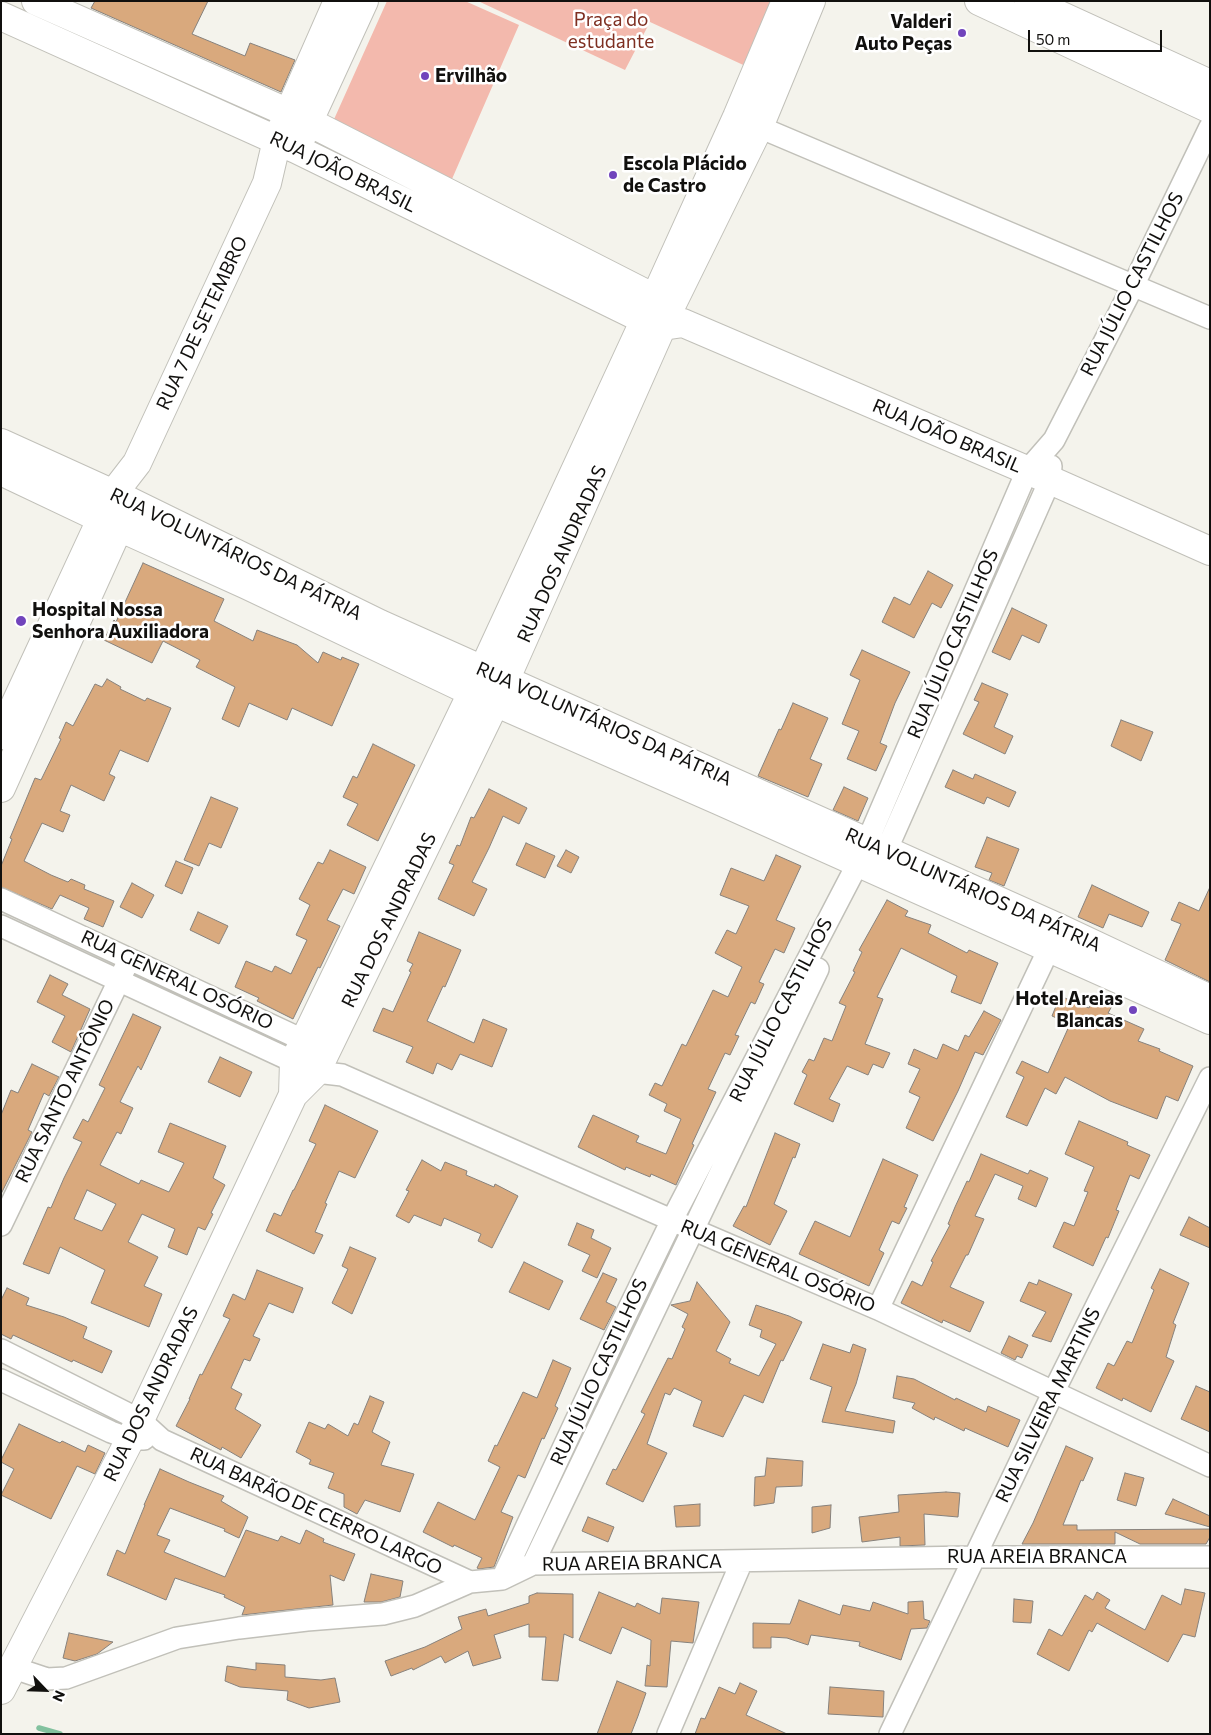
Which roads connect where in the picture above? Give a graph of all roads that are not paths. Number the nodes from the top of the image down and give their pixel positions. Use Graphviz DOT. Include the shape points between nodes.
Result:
graph roads {
  1 [pos="36,1"];
  2 [pos="338,1"];
  3 [pos="364,1"];
  4 [pos="786,1"];
  5 [pos="811,1"];
  6 [pos="978,1"];
  7 [pos="1029,1"];
  8 [pos="1,16"];
  9 [pos="110,34"];
  10 [pos="1099,45"];
  11 [pos="100,61"];
  12 [pos="1210,84"];
  13 [pos="1210,108"];
  14 [pos="299,118"];
  15 [pos="748,122"];
  16 [pos="1210,127"];
  17 [pos="286,145"];
  18 [pos="1134,284"];
  19 [pos="663,315"];
  20 [pos="1210,318"];
  21 [pos="1,443"];
  22 [pos="1,471"];
  23 [pos="1039,476"];
  24 [pos="122,498"];
  25 [pos="110,523"];
  26 [pos="1210,551"];
  27 [pos="252,574"];
  28 [pos="39,679"];
  29 [pos="489,686"];
  30 [pos="1,735"];
  31 [pos="1,788"];
  32 [pos="870,856"];
  33 [pos="1,899"];
  34 [pos="1,926"];
  35 [pos="1055,938"];
  36 [pos="130,959"];
  37 [pos="118,979"];
  38 [pos="1210,999"];
  39 [pos="1210,1020"];
  40 [pos="316,1060"];
  41 [pos="1210,1078"];
  42 [pos="672,1220"];
  43 [pos="1,1225"];
  44 [pos="692,1229"];
  45 [pos="878,1309"];
  46 [pos="615,1337"];
  47 [pos="636,1347"];
  48 [pos="1,1350"];
  49 [pos="1,1380"];
  50 [pos="1054,1391"];
  51 [pos="135,1429"];
  52 [pos="1210,1466"];
  53 [pos="1210,1556"];
  54 [pos="974,1557"];
  55 [pos="742,1561"];
  56 [pos="533,1564"];
  57 [pos="502,1580"];
  58 [pos="470,1582"];
  59 [pos="8,1679"];
  60 [pos="668,1734"];
  61 [pos="890,1734"];
  1 -- 9 [label="street, RUA JOÃO BRASIL"];
  2 -- 14 [label="street, RUA 7 DE SETEMBRO"];
  3 -- 14 [label="street, RUA 7 DE SETEMBRO"];
  4 -- 15 [label="street, RUA DOS ANDRADAS"];
  5 -- 15 [label="street, RUA DOS ANDRADAS"];
  6 -- 10 [label="street"];
  7 -- 10 [label="street"];
  8 -- 11 [label="street, RUA JOÃO BRASIL"];
  9 -- 11 [label="street"];
  9 -- 14 [label="street, RUA JOÃO BRASIL"];
  10 -- 12 [label="street"];
  10 -- 13 [label="street"];
  11 -- 17 [label="street, RUA JOÃO BRASIL"];
  14 -- 17 [label="street, RUA 7 DE SETEMBRO"];
  14 -- 19 [label="street, RUA JOÃO BRASIL"];
  15 -- 18 [label="street"];
  15 -- 19 [label="street, RUA DOS ANDRADAS"];
  16 -- 18 [label="street, RUA JÚLIO CASTILHOS"];
  17 -- 19 [label="street, RUA JOÃO BRASIL"];
  17 -- 24 [label="street, RUA 7 DE SETEMBRO"];
  18 -- 20 [label="street"];
  18 -- 23 [label="street, RUA JÚLIO CASTILHOS" via="1054,440"];
  19 -- 23 [label="street, RUA JOÃO BRASIL"];
  19 -- 29 [label="street, RUA DOS ANDRADAS" via="599,443"];
  21 -- 24 [label="street, RUA VOLUNTÁRIOS DA PÁTRIA"];
  22 -- 25 [label="street, RUA VOLUNTÁRIOS DA PÁTRIA"];
  23 -- 26 [label="street, RUA JOÃO BRASIL"];
  23 -- 32 [label="street, RUA JÚLIO CASTILHOS"];
  24 -- 25 [label="street, RUA 7 DE SETEMBRO"];
  24 -- 27 [label="street, RUA VOLUNTÁRIOS DA PÁTRIA"];
  25 -- 27 [label="street, RUA VOLUNTÁRIOS DA PÁTRIA"];
  25 -- 28 [label="street, RUA 7 DE SETEMBRO"];
  27 -- 29 [label="street, RUA VOLUNTÁRIOS DA PÁTRIA"];
  28 -- 30 [label="street, RUA 7 DE SETEMBRO"];
  28 -- 31 [label="street, RUA 7 DE SETEMBRO"];
  29 -- 32 [label="street, RUA VOLUNTÁRIOS DA PÁTRIA"];
  29 -- 40 [label="street, RUA DOS ANDRADAS" via="369,934"];
  32 -- 35 [label="street, RUA VOLUNTÁRIOS DA PÁTRIA"];
  32 -- 42 [label="street, RUA JÚLIO CASTILHOS"];
  32 -- 44 [label="street, RUA JÚLIO CASTILHOS"];
  33 -- 36 [label="street, RUA GENERAL OSÓRIO"];
  34 -- 37 [label="street, RUA GENERAL OSÓRIO"];
  35 -- 38 [label="street, RUA VOLUNTÁRIOS DA PÁTRIA"];
  35 -- 39 [label="street, RUA VOLUNTÁRIOS DA PÁTRIA"];
  35 -- 45 [label="street"];
  36 -- 37 [label="street, RUA SANTO ANTÔNIO"];
  36 -- 40 [label="street, RUA GENERAL OSÓRIO"];
  37 -- 40 [label="street, RUA GENERAL OSÓRIO"];
  37 -- 43 [label="street, RUA SANTO ANTÔNIO"];
  40 -- 42 [label="street, RUA GENERAL OSÓRIO"];
  40 -- 51 [label="street, RUA DOS ANDRADAS" via="293,1094"];
  41 -- 50 [label="street, RUA SILVEIRA MARTINS"];
  42 -- 44 [label="street, RUA GENERAL OSÓRIO"];
  42 -- 46 [label="street, RUA JÚLIO CASTILHOS"];
  44 -- 45 [label="street, RUA GENERAL OSÓRIO"];
  44 -- 47 [label="street, RUA JÚLIO CASTILHOS"];
  45 -- 50 [label="street, RUA GENERAL OSÓRIO"];
  46 -- 47 [label="street"];
  46 -- 57 [label="street, RUA JÚLIO CASTILHOS"];
  47 -- 56 [label="street, RUA JÚLIO CASTILHOS"];
  48 -- 51 [label="street, RUA BARÃO DE CERRO LARGO"];
  49 -- 51 [label="street, RUA BARÃO DE CERRO LARGO" via="112,1432"];
  50 -- 52 [label="street, RUA GENERAL OSÓRIO"];
  50 -- 54 [label="street, RUA SILVEIRA MARTINS"];
  51 -- 58 [label="street, RUA BARÃO DE CERRO LARGO"];
  51 -- 59 [label="street, RUA DOS ANDRADAS"];
  53 -- 54 [label="street, RUA AREIA BRANCA"];
  54 -- 55 [label="street, RUA AREIA BRANCA"];
  54 -- 61 [label="street, RUA SILVEIRA MARTINS"];
  55 -- 56 [label="street, RUA AREIA BRANCA"];
  55 -- 60 [label="street"];
  56 -- 57 [label="street, RUA AREIA BRANCA"];
  57 -- 58 [label="street, RUA AREIA BRANCA"];
  58 -- 59 [label="street, RUA AREIA BRANCA" via="415,1606 383,1614 307,1620 177,1638 66,1678"];
}
